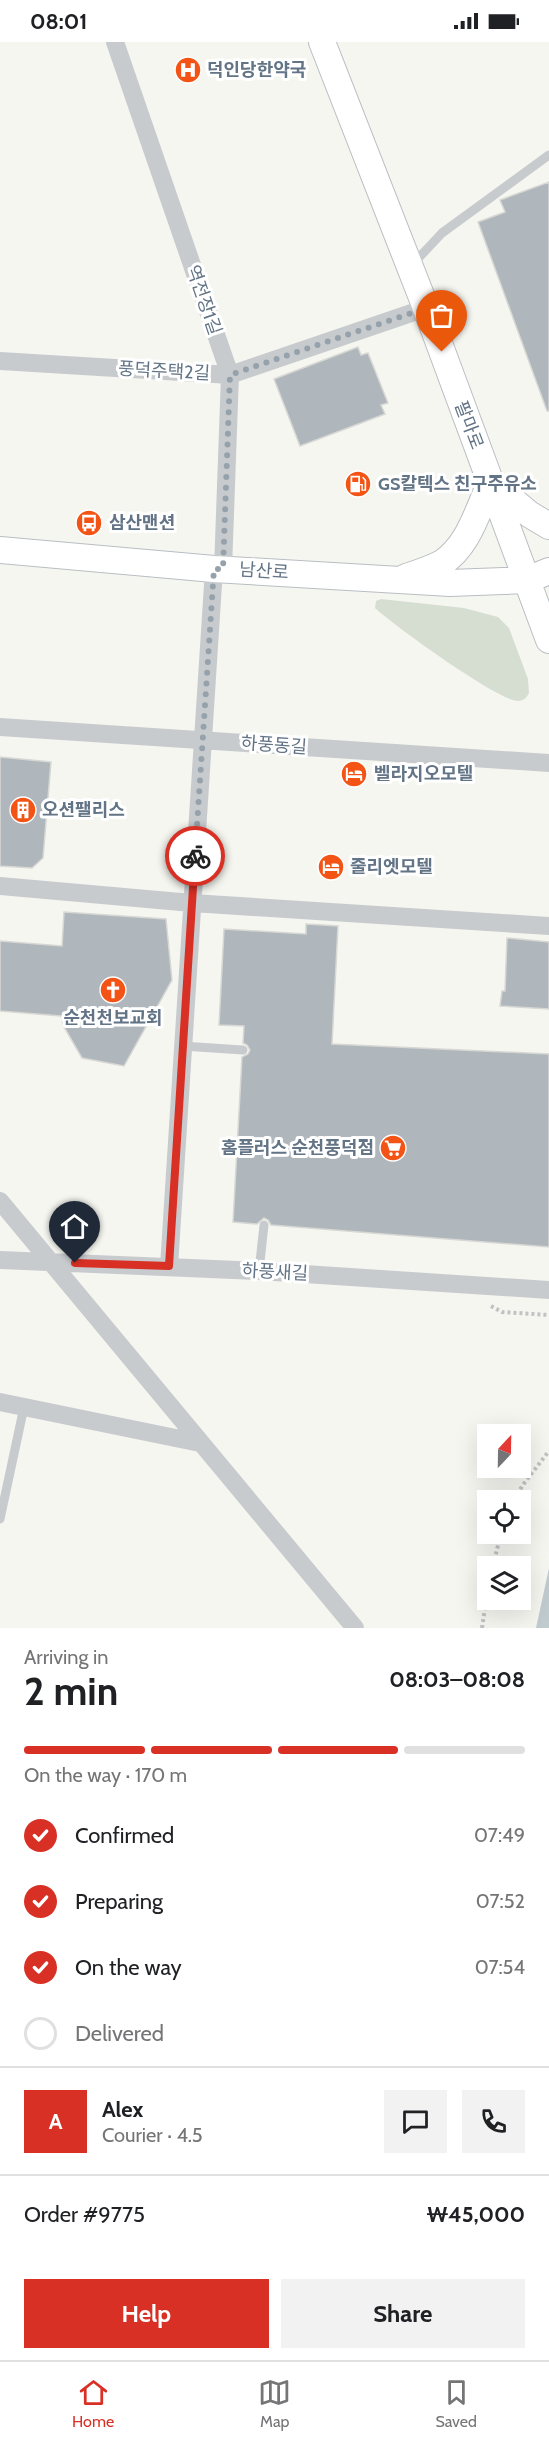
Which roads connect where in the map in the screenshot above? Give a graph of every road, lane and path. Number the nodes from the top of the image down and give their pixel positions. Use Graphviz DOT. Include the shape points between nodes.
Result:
graph roads {
  1 [pos="115,42"];
  2 [pos="322,42"];
  3 [pos="549,155"];
  4 [pos="410,267"];
  5 [pos="426,308"];
  6 [pos="0,361"];
  7 [pos="230,375"];
  8 [pos="491,482"];
  9 [pos="549,526"];
  10 [pos="0,550"];
  11 [pos="218,569"];
  12 [pos="538,575"];
  13 [pos="394,581"];
  14 [pos="549,640"];
  15 [pos="0,727"];
  16 [pos="201,740"];
  17 [pos="549,763"];
  18 [pos="0,886"];
  19 [pos="192,903"];
  20 [pos="549,926"];
  21 [pos="182,1046"];
  22 [pos="243,1050"];
  23 [pos="0,1201"];
  24 [pos="264,1225"];
  25 [pos="0,1260"];
  26 [pos="51,1263"];
  27 [pos="169,1266"];
  28 [pos="259,1271"];
  29 [pos="549,1290"];
  30 [pos="0,1402"];
  31 [pos="24,1407"];
  32 [pos="200,1443"];
  33 [pos="549,1451"];
  34 [pos="520,1490"];
  35 [pos="0,1519"];
  36 [pos="485,1610"];
  37 [pos="355,1628"];
  38 [pos="482,1628"];
  1 -- 7 [label="street, 역전장1길"];
  2 -- 4 [label="street, 팔마로"];
  3 -- 4 [label="lane" via="442,233"];
  4 -- 5 [label="street, 팔마로"];
  5 -- 7 [label="street, 풍덕주택2길"];
  5 -- 8 [label="street, 팔마로"];
  6 -- 7 [label="street, 풍덕주택2길"];
  7 -- 11 [label="street, 역전장1길"];
  8 -- 9 [label="street"];
  8 -- 12 [label="street, 팔마로"];
  8 -- 13 [label="street" via="467,536 458,547 444,561"];
  10 -- 11 [label="street, 남산로"];
  11 -- 13 [label="street, 남산로"];
  11 -- 16 [label="street, 역전장1길"];
  12 -- 13 [label="street, 남산로" via="450,583"];
  12 -- 14 [label="street, 팔마로"];
  15 -- 16 [label="street, 하풍동길"];
  16 -- 17 [label="street, 하풍동길"];
  16 -- 19 [label="street, 역전장1길"];
  18 -- 19 [label="street"];
  19 -- 20 [label="street"];
  19 -- 21 [label="street, 역전장1길"];
  21 -- 22 [label="lane"];
  21 -- 27 [label="street, 역전장1길"];
  23 -- 26 [label="street"];
  24 -- 28 [label="lane"];
  25 -- 26 [label="street, 하풍새길"];
  26 -- 27 [label="street, 하풍새길"];
  26 -- 32 [label="street"];
  27 -- 28 [label="street, 하풍새길"];
  28 -- 29 [label="street, 하풍새길"];
  30 -- 31 [label="street"];
  31 -- 32 [label="street"];
  31 -- 35 [label="lane"];
  32 -- 37 [label="street"];
  33 -- 34 [label="path"];
  36 -- 38 [label="path"];
}
